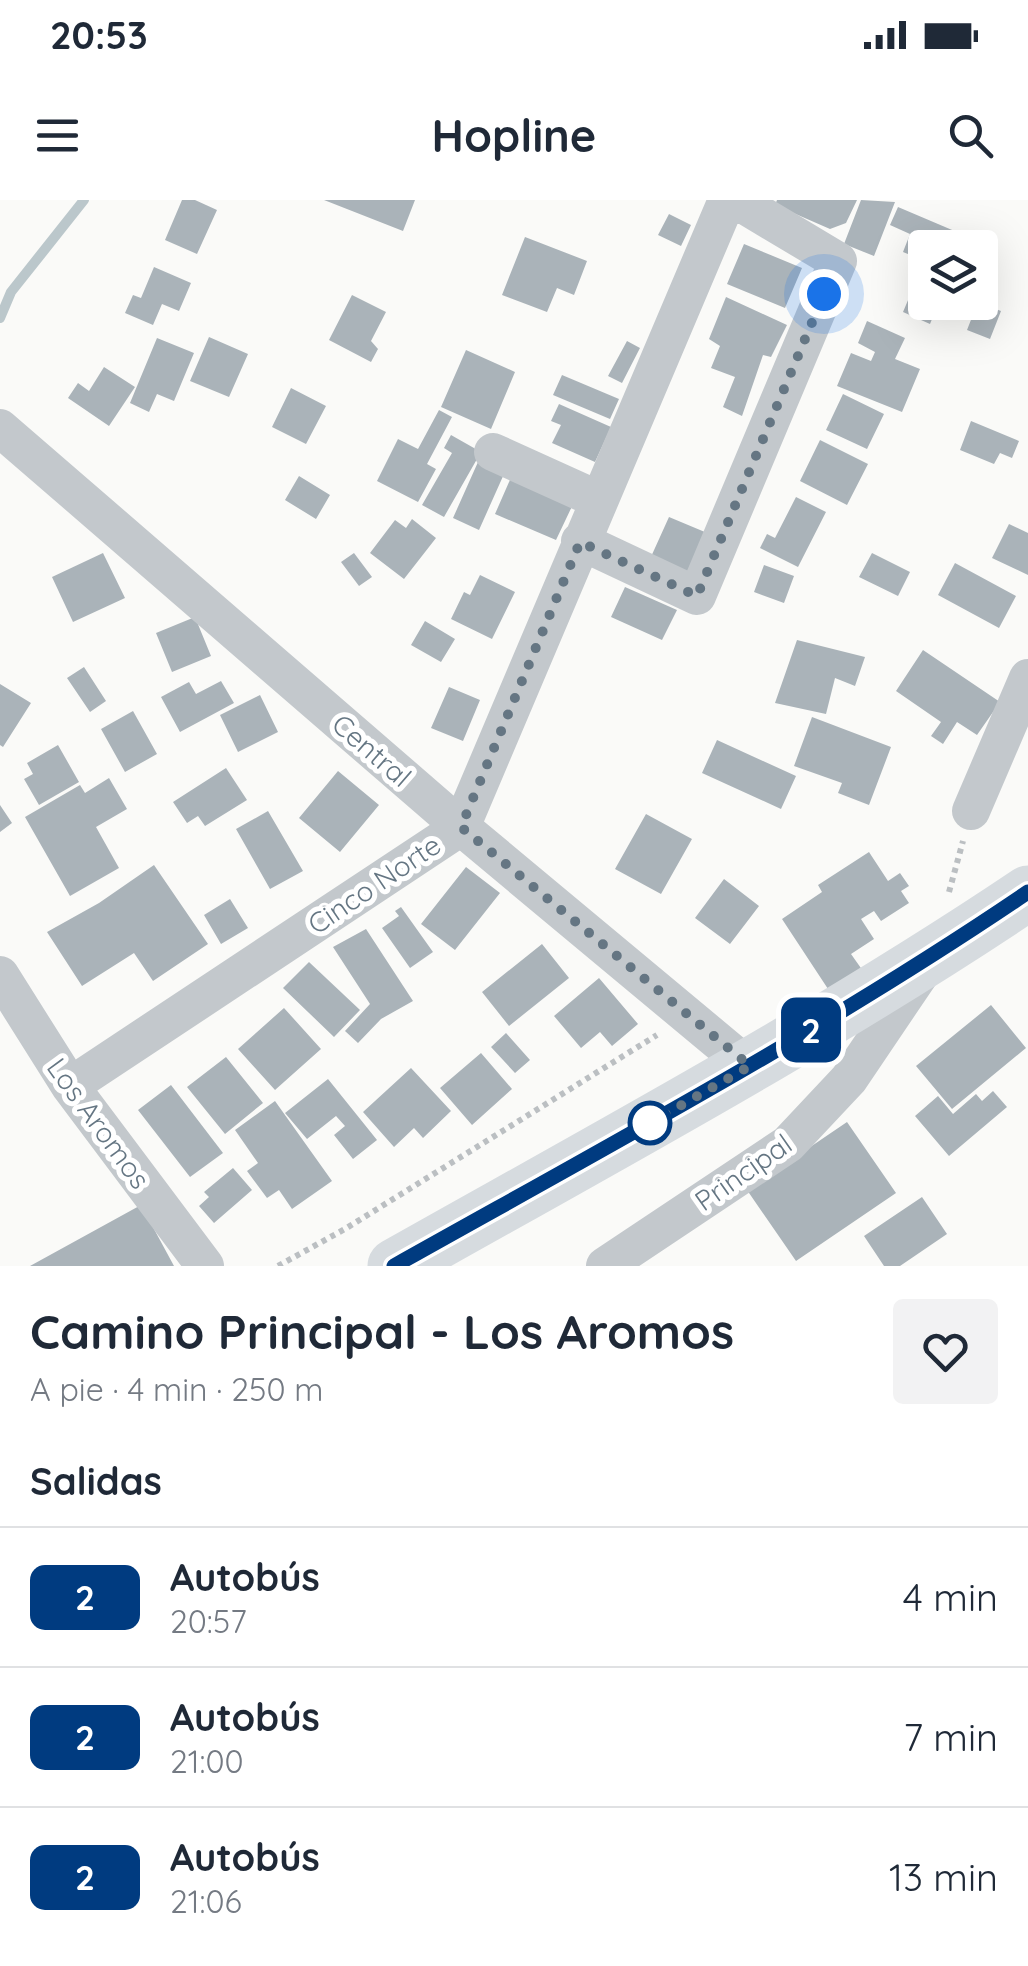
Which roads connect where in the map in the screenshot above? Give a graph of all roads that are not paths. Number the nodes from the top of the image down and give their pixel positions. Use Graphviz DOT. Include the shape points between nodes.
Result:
graph roads {
  1 [pos="727,200"];
  2 [pos="736,200"];
  3 [pos="0,428"];
  4 [pos="493,452"];
  5 [pos="598,500"];
  6 [pos="580,542"];
  7 [pos="1028,678"];
  8 [pos="971,811"];
  9 [pos="461,827"];
  10 [pos="1028,892"];
  11 [pos="930,958"];
  12 [pos="0,975"];
  13 [pos="750,1066"];
  14 [pos="70,1086"];
  15 [pos="205,1266"];
  16 [pos="394,1266"];
  17 [pos="605,1266"];
  1 -- 5 [label="street, Cinco Norte"];
  2 -- 6 [label="street" via="838,261 697,596"];
  3 -- 9 [label="street, Central"];
  4 -- 5 [label="street"];
  5 -- 6 [label="street, Cinco Norte"];
  6 -- 9 [label="street, Cinco Norte"];
  7 -- 8 [label="street"];
  9 -- 13 [label="street, Central"];
  9 -- 14 [label="street, Cinco Norte"];
  10 -- 11 [label="main road"];
  11 -- 13 [label="main road"];
  11 -- 17 [label="street, Principal" via="849,1079 788,1144"];
  12 -- 14 [label="street, Los Aromos"];
  13 -- 16 [label="main road"];
  14 -- 15 [label="street, Los Aromos"];
}
